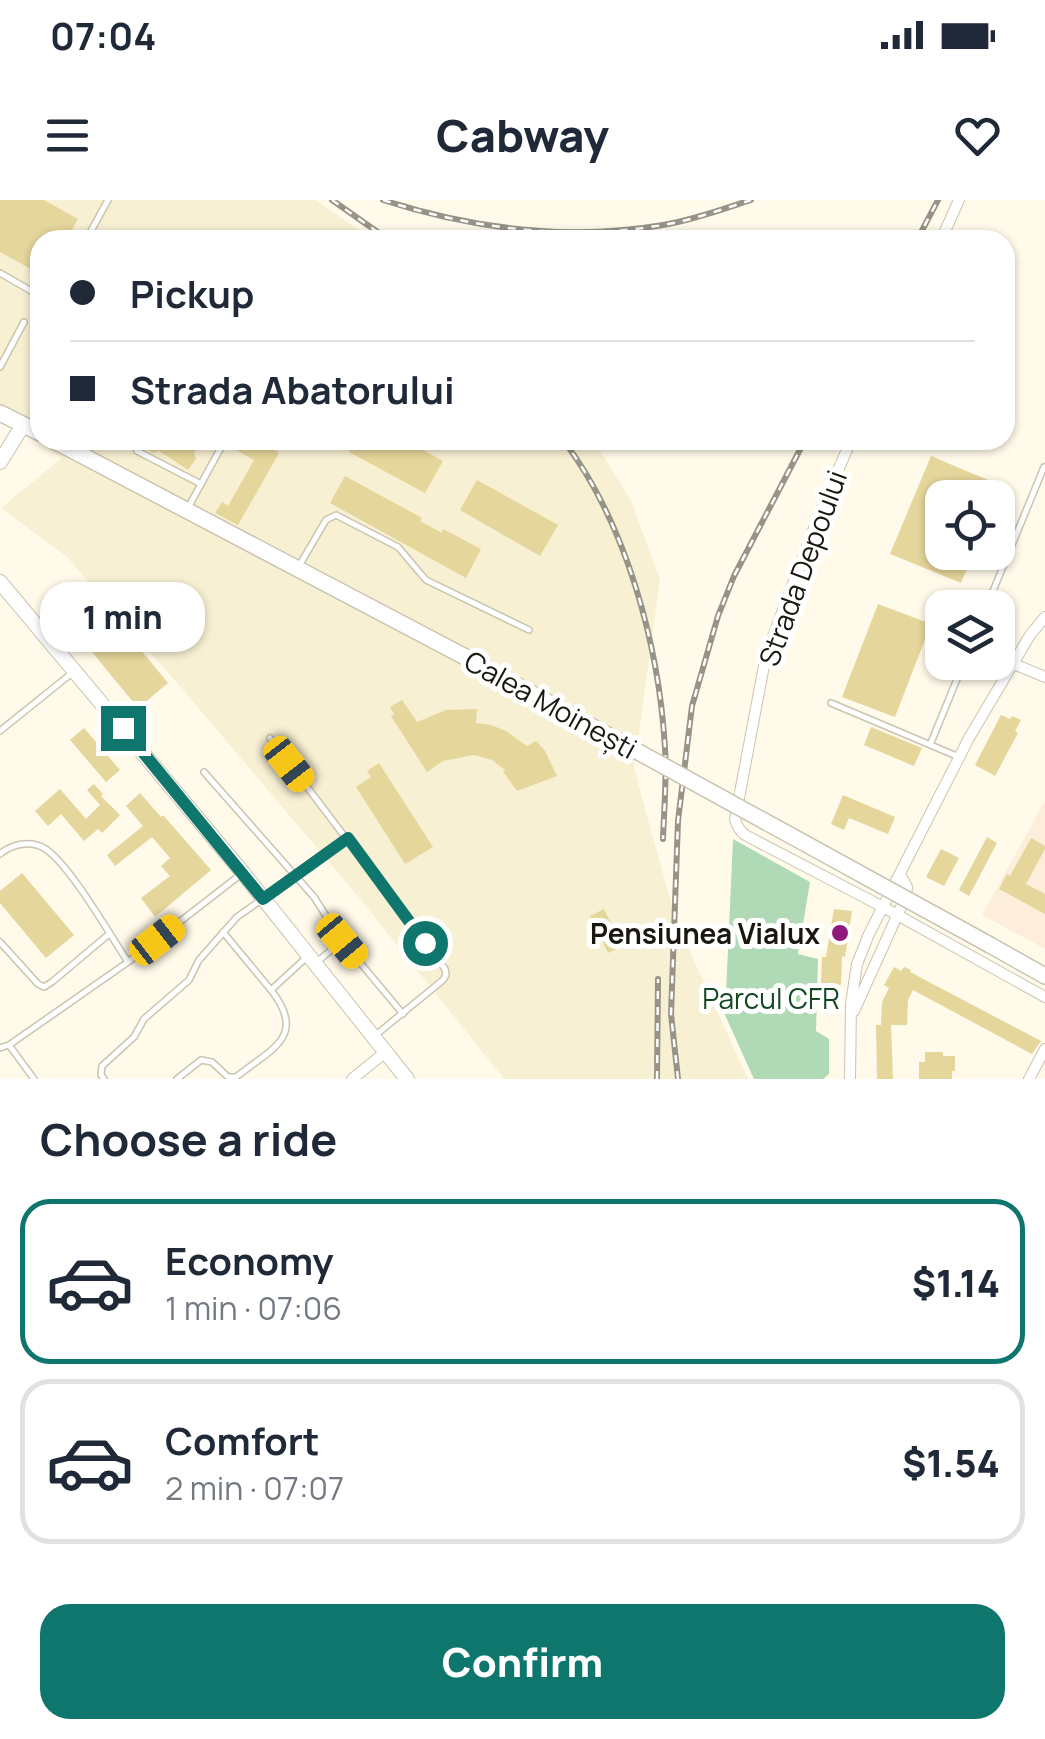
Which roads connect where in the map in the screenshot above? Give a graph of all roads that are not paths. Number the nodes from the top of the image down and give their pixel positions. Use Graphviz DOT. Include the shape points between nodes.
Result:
graph roads {
  1 [pos="108,200"];
  2 [pos="959,200"];
  3 [pos="92,230"];
  4 [pos="946,230"];
  5 [pos="0,274"];
  6 [pos="30,290"];
  7 [pos="24,322"];
  8 [pos="0,367"];
  9 [pos="0,412"];
  10 [pos="23,425"];
  11 [pos="30,429"];
  12 [pos="72,450"];
  13 [pos="220,450"];
  14 [pos="847,450"];
  15 [pos="137,451"];
  16 [pos="0,462"];
  17 [pos="1044,466"];
  18 [pos="201,484"];
  19 [pos="186,510"];
  20 [pos="298,568"];
  21 [pos="0,582"];
  22 [pos="993,590"];
  23 [pos="1045,617"];
  24 [pos="529,630"];
  25 [pos="1015,662"];
  26 [pos="1015,664"];
  27 [pos="75,671"];
  28 [pos="1045,677"];
  29 [pos="957,680"];
  30 [pos="1005,680"];
  31 [pos="831,704"];
  32 [pos="0,731"];
  33 [pos="270,738"];
  34 [pos="930,745"];
  35 [pos="959,757"];
  36 [pos="204,772"];
  37 [pos="348,838"];
  38 [pos="0,854"];
  39 [pos="902,870"];
  40 [pos="243,873"];
  41 [pos="297,876"];
  42 [pos="263,899"];
  43 [pos="883,907"];
  44 [pos="897,915"];
  45 [pos="223,932"];
  46 [pos="110,934"];
  47 [pos="342,941"];
  48 [pos="0,942"];
  49 [pos="312,959"];
  50 [pos="128,962"];
  51 [pos="1045,976"];
  52 [pos="271,990"];
  53 [pos="1045,998"];
  54 [pos="403,1014"];
  55 [pos="851,1016"];
  56 [pos="374,1036"];
  57 [pos="9,1045"];
  58 [pos="0,1048"];
  59 [pos="1045,1050"];
  60 [pos="387,1052"];
  61 [pos="848,1078"];
  62 [pos="34,1079"];
  63 [pos="104,1079"];
  64 [pos="178,1079"];
  65 [pos="352,1079"];
  66 [pos="407,1079"];
  67 [pos="1029,1079"];
  1 -- 3 [label="lane"];
  2 -- 4 [label="street"];
  5 -- 6 [label="lane"];
  7 -- 8 [label="lane"];
  9 -- 10 [label="main road"];
  10 -- 11 [label="main road"];
  10 -- 16 [label="street"];
  12 -- 19 [label="main road, Calea Moinești"];
  13 -- 18 [label="lane"];
  14 -- 43 [label="street, Strada Depoului" via="766,655 735,818 740,832"];
  15 -- 18 [label="lane"];
  17 -- 22 [label="lane"];
  18 -- 19 [label="lane"];
  19 -- 20 [label="main road, Calea Moinești"];
  20 -- 24 [label="lane" via="326,520 336,516 398,548 426,580"];
  20 -- 51 [label="main road, Calea Moinești, bridge"];
  21 -- 27 [label="street"];
  23 -- 25 [label="street"];
  26 -- 28 [label="street"];
  27 -- 32 [label="lane"];
  27 -- 40 [label="street"];
  29 -- 34 [label="lane"];
  30 -- 35 [label="street"];
  31 -- 34 [label="lane"];
  33 -- 37 [label="lane"];
  34 -- 35 [label="lane"];
  35 -- 39 [label="street"];
  36 -- 41 [label="lane"];
  37 -- 41 [label="lane"];
  37 -- 54 [label="lane" via="446,975"];
  38 -- 46 [label="lane" via="17,845 44,848"];
  39 -- 43 [label="street"];
  39 -- 44 [label="street" via="906,896"];
  40 -- 42 [label="street"];
  40 -- 50 [label="lane"];
  41 -- 42 [label="lane"];
  41 -- 47 [label="lane"];
  42 -- 45 [label="lane"];
  42 -- 49 [label="street"];
  43 -- 44 [label="street, Strada Depoului"];
  43 -- 55 [label="street" via="857,964"];
  44 -- 53 [label="street, Strada Depoului"];
  44 -- 55 [label="street"];
  45 -- 52 [label="lane"];
  45 -- 63 [label="lane" via="188,980 102,1066"];
  46 -- 48 [label="lane" via="44,987"];
  46 -- 50 [label="lane"];
  47 -- 49 [label="lane"];
  47 -- 54 [label="lane"];
  49 -- 52 [label="lane"];
  49 -- 56 [label="street"];
  50 -- 57 [label="lane"];
  52 -- 64 [label="lane" via="284,1006 281,1042 236,1077 201,1060"];
  54 -- 56 [label="lane"];
  55 -- 61 [label="street"];
  56 -- 60 [label="street"];
  57 -- 58 [label="lane"];
  57 -- 62 [label="lane"];
  59 -- 67 [label="street"];
  60 -- 65 [label="street"];
  60 -- 66 [label="street"];
}
